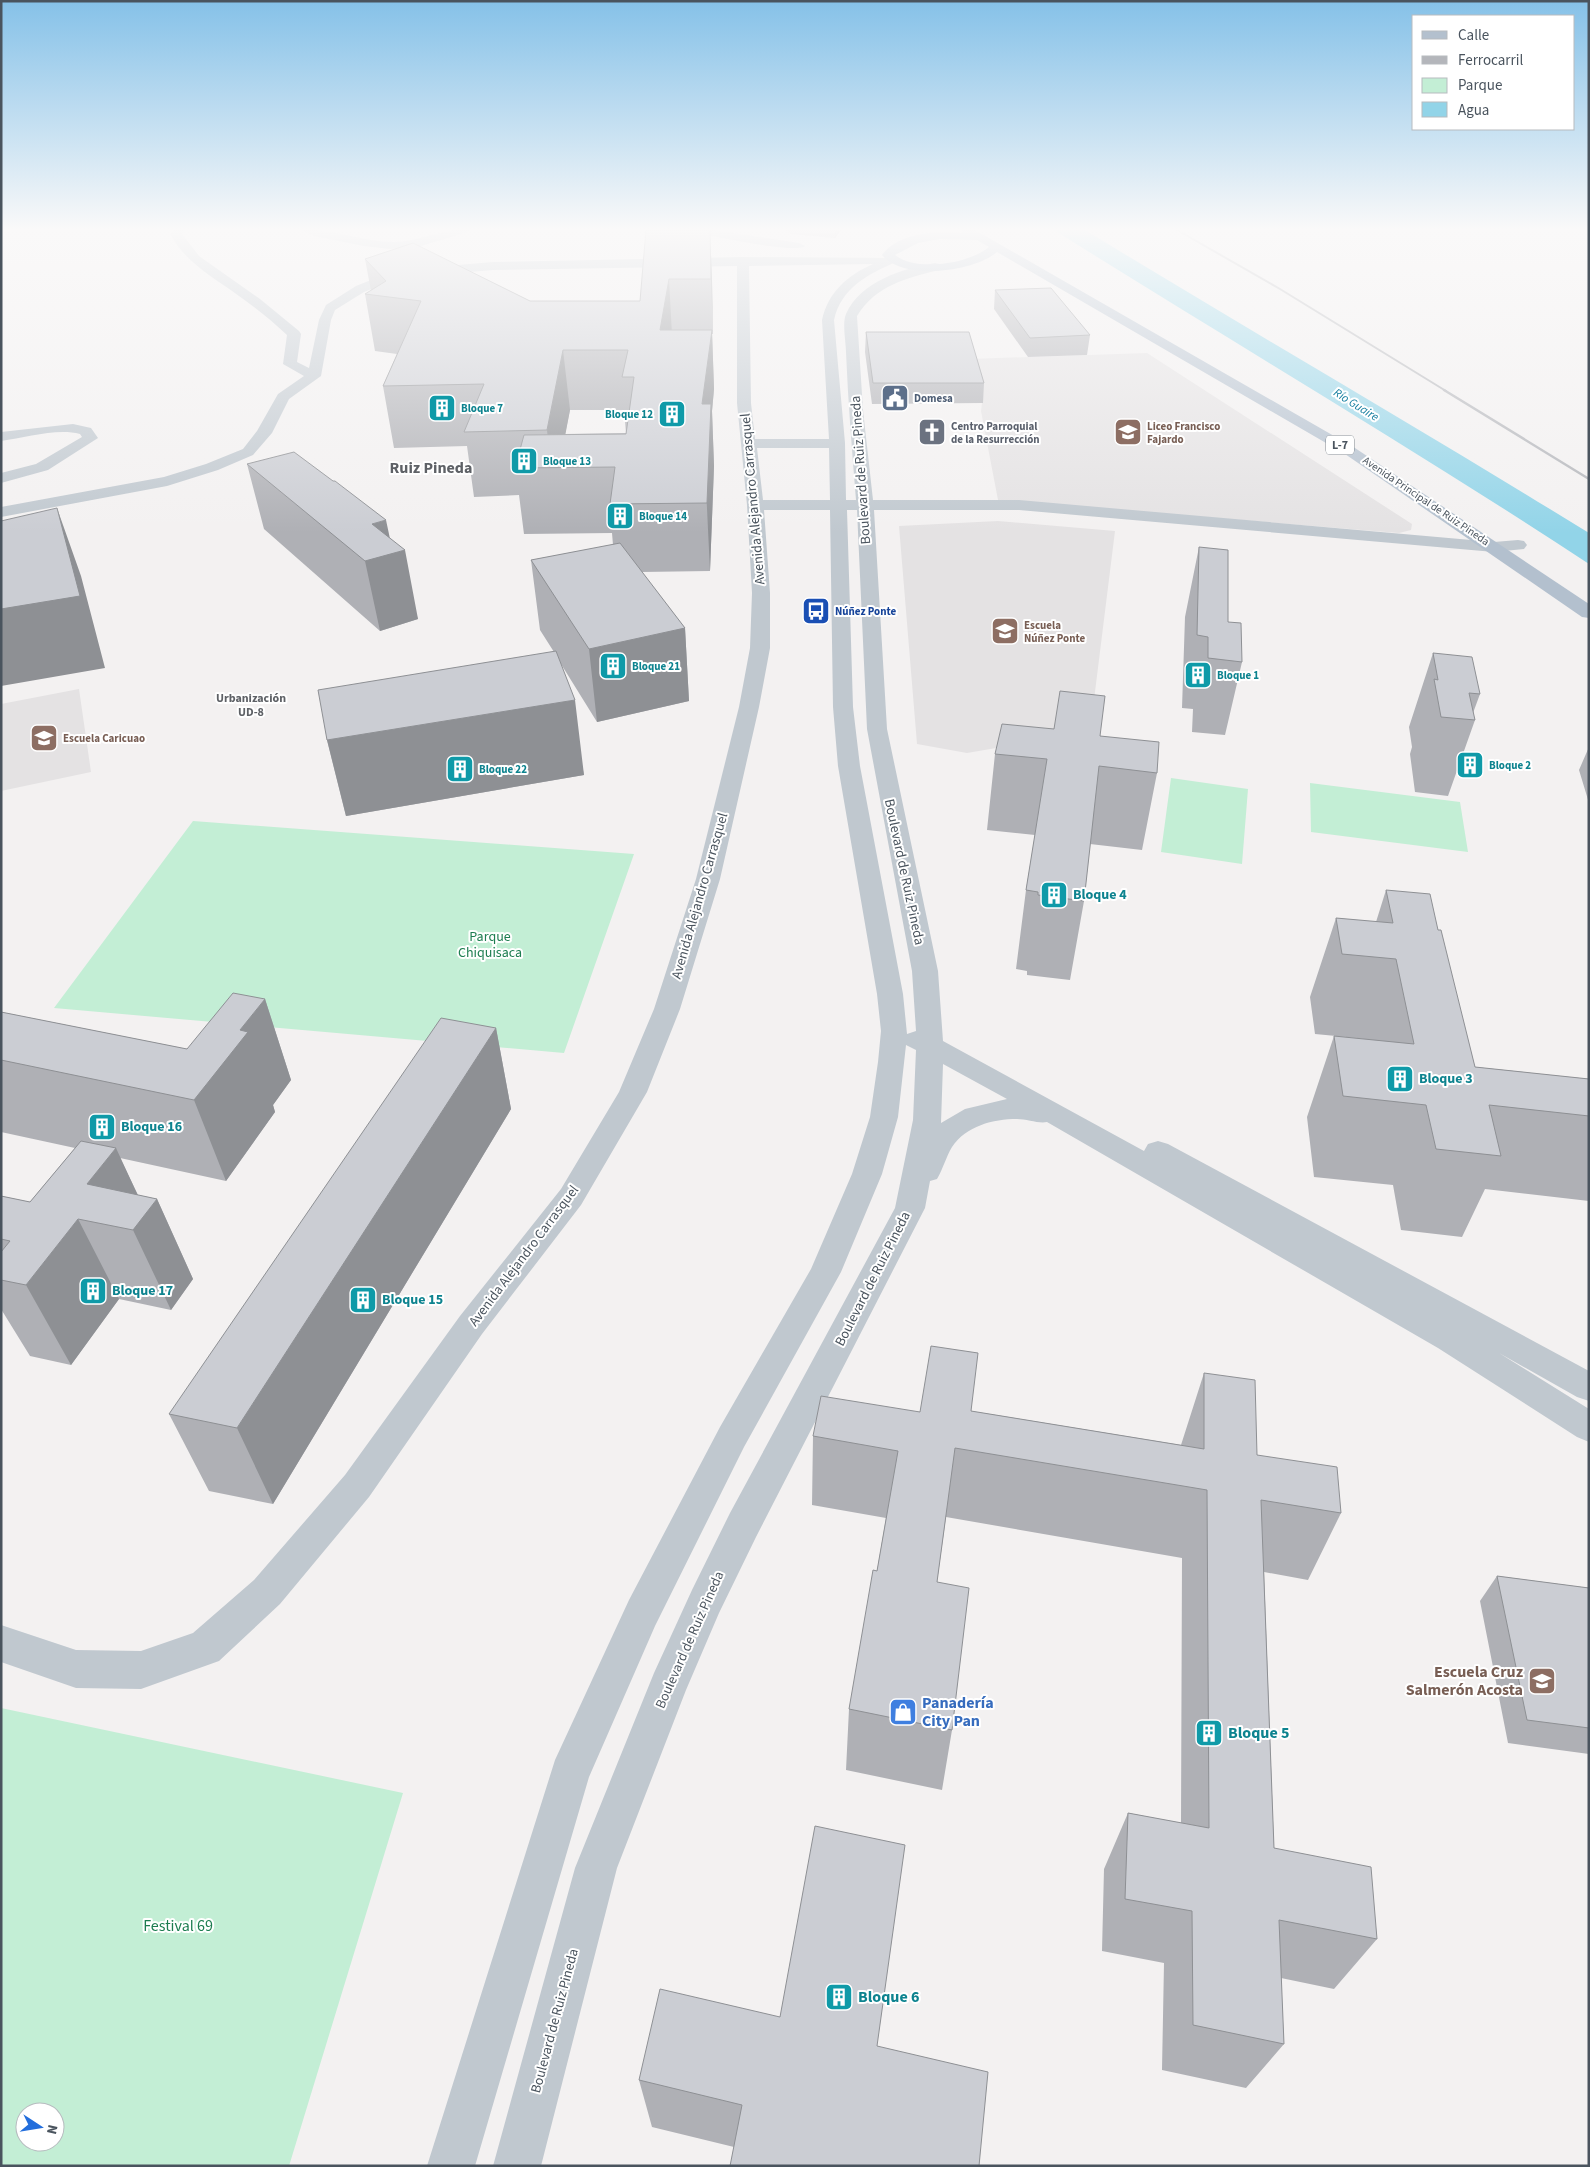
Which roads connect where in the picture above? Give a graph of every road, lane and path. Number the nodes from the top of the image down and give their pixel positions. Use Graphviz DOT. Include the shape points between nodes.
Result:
graph roads {
  1 [pos="290,331"];
  2 [pos="323,331"];
  3 [pos="743,331"];
  4 [pos="829,331"];
  5 [pos="852,331"];
  6 [pos="1144,331"];
  7 [pos="1180,352"];
  8 [pos="314,376"];
  9 [pos="1,437"];
  10 [pos="837,443"];
  11 [pos="748,444"];
  12 [pos="1374,449"];
  13 [pos="1,478"];
  14 [pos="755,505"];
  15 [pos="838,505"];
  16 [pos="865,505"];
  17 [pos="1,512"];
  18 [pos="1468,512"];
  19 [pos="1518,545"];
  20 [pos="1494,547"];
  21 [pos="1589,596"];
  22 [pos="1589,614"];
  23 [pos="894,1031"];
  24 [pos="930,1035"];
  25 [pos="1074,1124"];
  26 [pos="910,1208"];
  27 [pos="1589,1387"];
  28 [pos="1589,1427"];
  29 [pos="1,1643"];
  30 [pos="451,2166"];
  31 [pos="517,2166"];
  1 -- 8 [label="street" via="294,334 290,364"];
  2 -- 8 [label="street"];
  3 -- 11 [label="street, Avenida Alejandro Carrasquel"];
  4 -- 10 [label="street, Boulevard de Ruiz Pineda"];
  5 -- 16 [label="street, Boulevard de Ruiz Pineda"];
  6 -- 7 [label="main road, Avenida Principal de Ruiz Pineda / L-7"];
  7 -- 12 [label="main road, Avenida Principal de Ruiz Pineda / L-7" via="1326,422"];
  7 -- 20 [label="main road, Avenida Principal de Ruiz Pineda / L-7" via="1350,451"];
  8 -- 17 [label="street" via="283,397 264,433 248,452 167,480"];
  9 -- 13 [label="street" via="73,428 86,431 90,438 42,467"];
  10 -- 11 [label="street"];
  10 -- 15 [label="street, Boulevard de Ruiz Pineda"];
  11 -- 14 [label="street, Avenida Alejandro Carrasquel"];
  14 -- 15 [label="street"];
  14 -- 29 [label="street, Avenida Alejandro Carrasquel" via="761,593 760,648 708,879 667,1009 633,1092 571,1197 471,1324 357,1486 267,1592 205,1648 142,1670 76,1669"];
  15 -- 16 [label="street"];
  15 -- 23 [label="street, Boulevard de Ruiz Pineda" via="843,707 849,766"];
  16 -- 20 [label="street" via="1019,505"];
  16 -- 24 [label="street, Boulevard de Ruiz Pineda" via="877,729 925,971"];
  18 -- 19 [label="main road, Avenida Principal de Ruiz Pineda"];
  19 -- 20 [label="street"];
  19 -- 21 [label="main road, Avenida Principal de Ruiz Pineda"];
  20 -- 22 [label="main road, Avenida Principal de Ruiz Pineda / L-7"];
  23 -- 24 [label="street"];
  23 -- 30 [label="street, Boulevard de Ruiz Pineda" via="884,1117 867,1174 825,1272 732,1437 655,1587 569,1774"];
  24 -- 25 [label="street"];
  24 -- 26 [label="street, Boulevard de Ruiz Pineda" via="927,1120"];
  24 -- 27 [label="street"];
  25 -- 26 [label="street" via="1038,1111 1012,1108 963,1120 942,1138"];
  25 -- 28 [label="street" via="1449,1339"];
  26 -- 31 [label="street, Boulevard de Ruiz Pineda" via="744,1525 668,1687 596,1868"];
}
